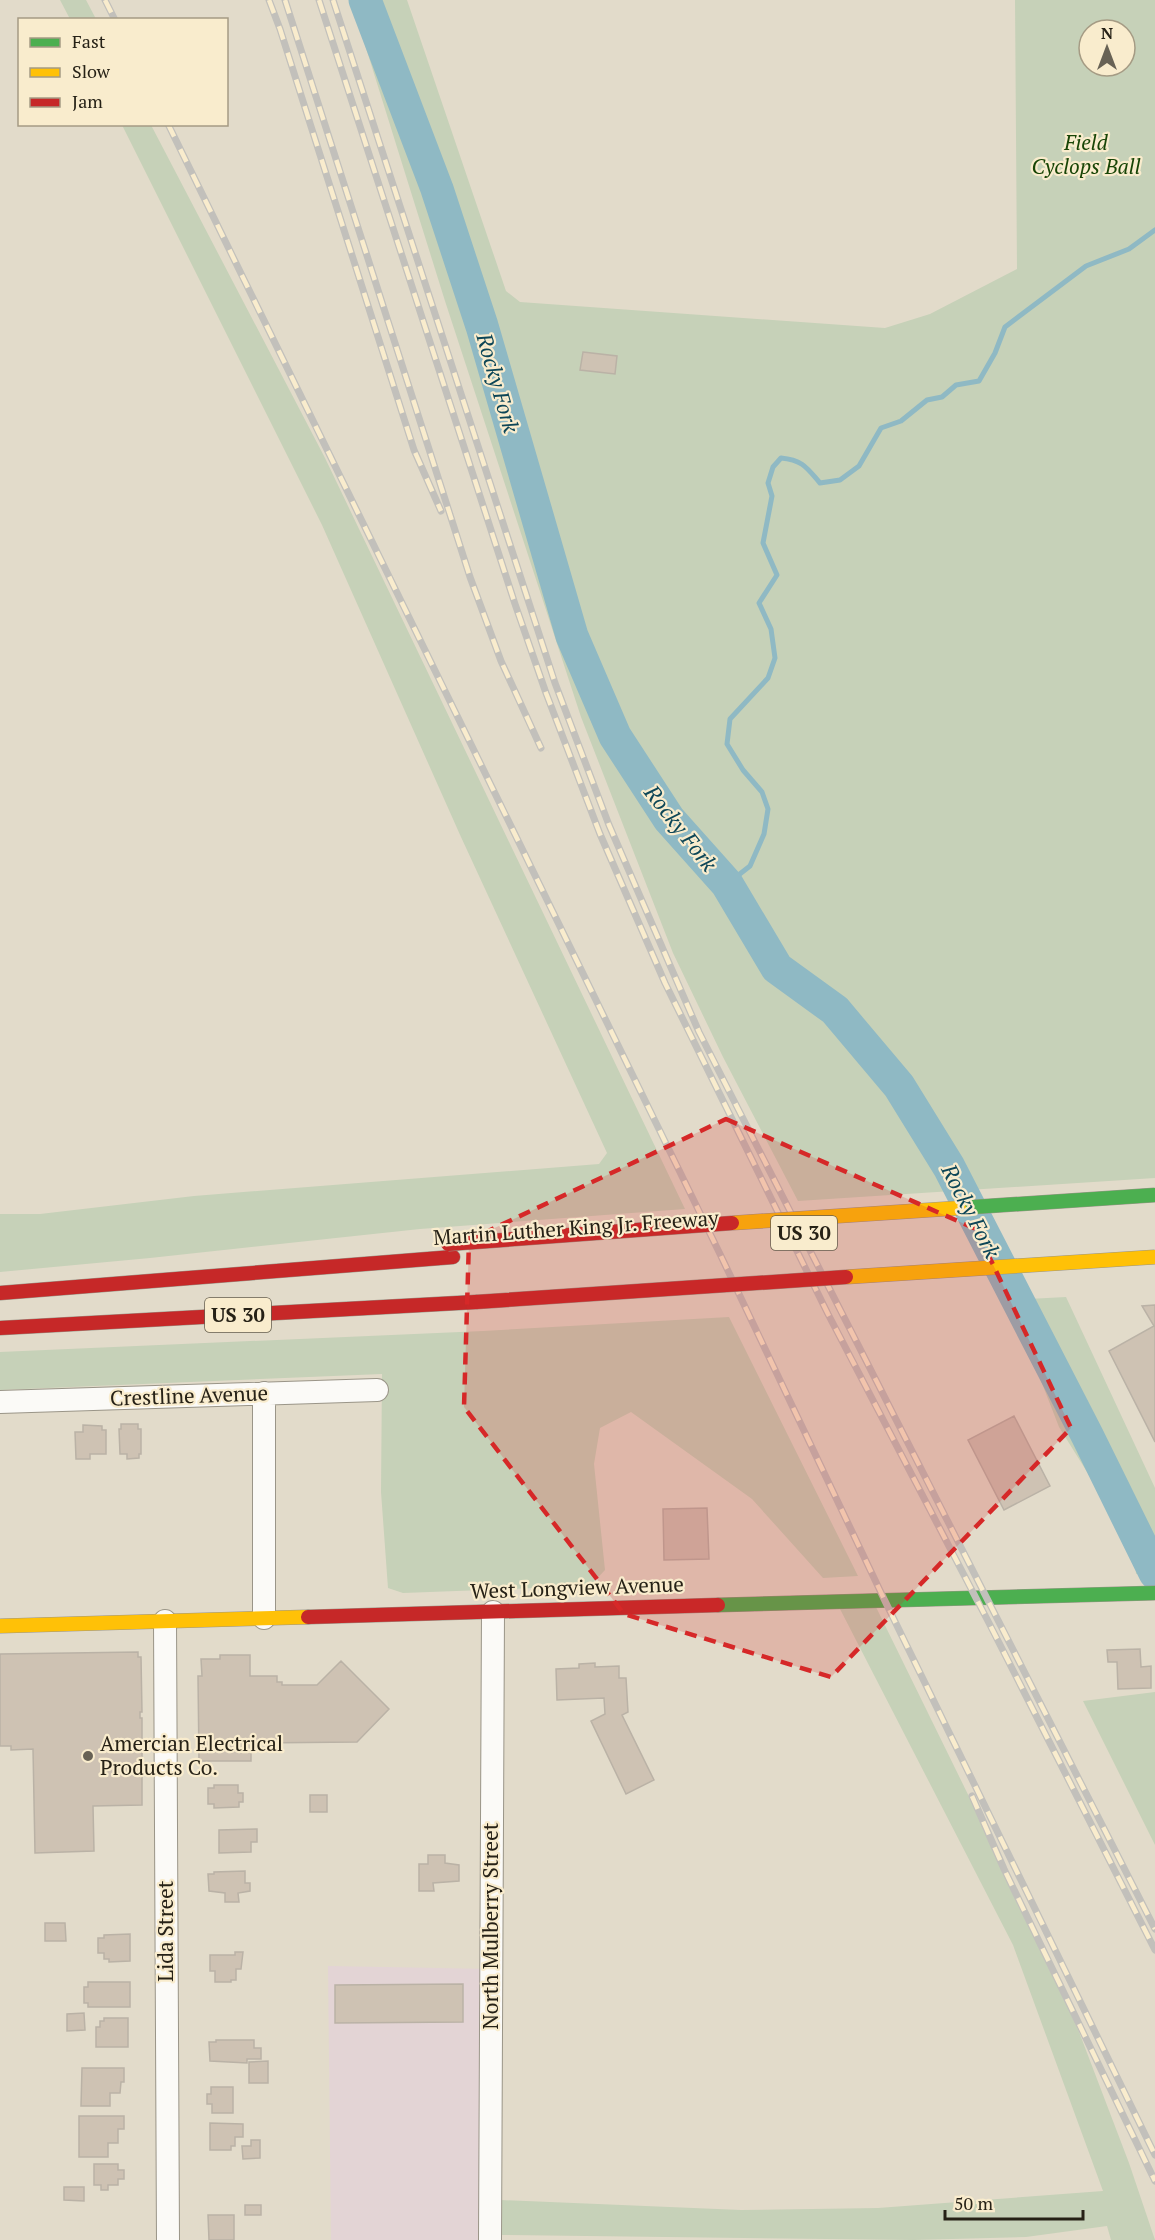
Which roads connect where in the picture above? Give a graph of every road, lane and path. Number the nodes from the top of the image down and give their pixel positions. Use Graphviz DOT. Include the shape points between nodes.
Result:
graph roads {
  1 [pos="1155,1195"];
  2 [pos="560,1250"];
  3 [pos="451,1251"];
  4 [pos="1155,1257"];
  5 [pos="0,1293"];
  6 [pos="377,1308"];
  7 [pos="443,1317"];
  8 [pos="0,1328"];
  9 [pos="377,1390"];
  10 [pos="264,1393"];
  11 [pos="0,1402"];
  12 [pos="1155,1593"];
  13 [pos="493,1612"];
  14 [pos="264,1618"];
  15 [pos="165,1621"];
  16 [pos="0,1626"];
  17 [pos="168,2240"];
  18 [pos="490,2240"];
  1 -- 3 [label="main road, bridge" via="600,1232"];
  2 -- 3 [label="main road, Martin Luther King Jr. Freeway / US 30"];
  3 -- 5 [label="main road, Martin Luther King Jr. Freeway / US 30" via="307,1268"];
  4 -- 6 [label="main road, US 30, bridge"];
  6 -- 7 [label="main road"];
  6 -- 8 [label="main road, US 30"];
  9 -- 10 [label="street, Crestline Avenue"];
  10 -- 11 [label="street, Crestline Avenue"];
  10 -- 14 [label="street"];
  12 -- 13 [label="main road, West Longview Avenue"];
  13 -- 14 [label="main road, West Longview Avenue"];
  13 -- 18 [label="street, North Mulberry Street"];
  14 -- 15 [label="main road, West Longview Avenue"];
  15 -- 16 [label="main road, West Longview Avenue"];
  15 -- 17 [label="street, Lida Street"];
}
